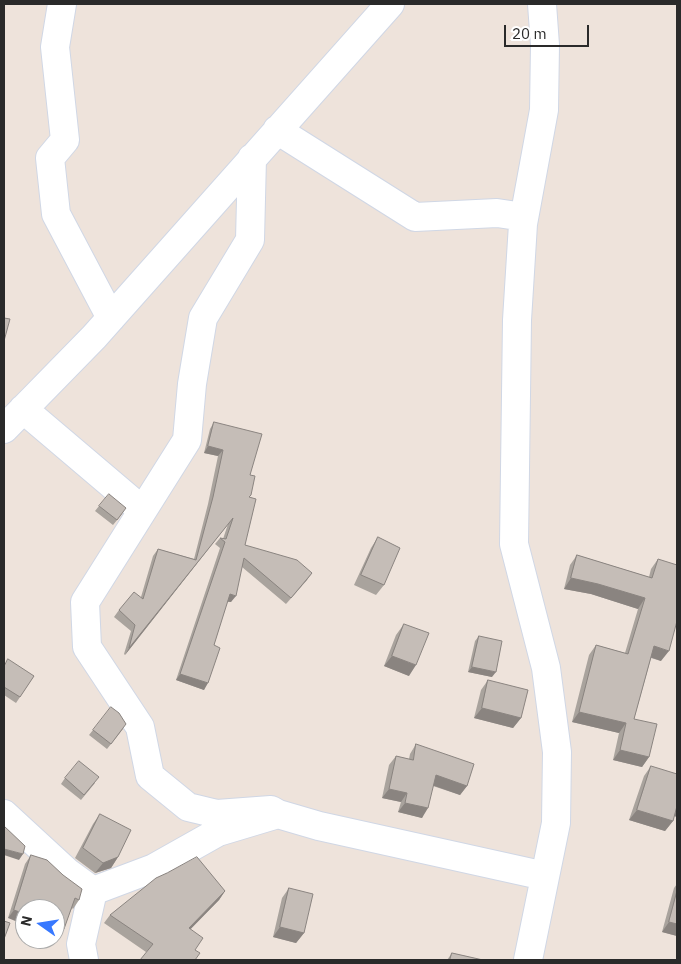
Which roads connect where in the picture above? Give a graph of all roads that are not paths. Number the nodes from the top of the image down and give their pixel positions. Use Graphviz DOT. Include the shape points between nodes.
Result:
graph roads {
  1 [pos="62,4"];
  2 [pos="390,4"];
  3 [pos="542,4"];
  4 [pos="277,130"];
  5 [pos="252,158"];
  6 [pos="524,217"];
  7 [pos="111,318"];
  8 [pos="23,409"];
  9 [pos="4,429"];
  10 [pos="142,510"];
  11 [pos="4,814"];
  12 [pos="278,814"];
  13 [pos="545,876"];
  14 [pos="93,891"];
  15 [pos="84,960"];
  16 [pos="528,960"];
  1 -- 7 [label="street" via="56,47 65,140 50,158 56,214"];
  2 -- 4 [label="street"];
  3 -- 6 [label="street" via="544,110"];
  4 -- 5 [label="street"];
  4 -- 6 [label="street" via="415,217 497,213"];
  5 -- 7 [label="street"];
  5 -- 10 [label="street" via="250,240 203,318 187,440"];
  6 -- 13 [label="street" via="517,320 514,544 546,668 557,752 556,823"];
  7 -- 8 [label="street"];
  8 -- 9 [label="street"];
  8 -- 10 [label="street"];
  10 -- 12 [label="street" via="84,602 87,647 140,726 150,776 188,807 217,814 270,810"];
  11 -- 14 [label="street" via="67,872"];
  12 -- 13 [label="street"];
  12 -- 14 [label="street" via="218,832 154,868"];
  13 -- 16 [label="street"];
  14 -- 15 [label="street" via="80,944"];
}
